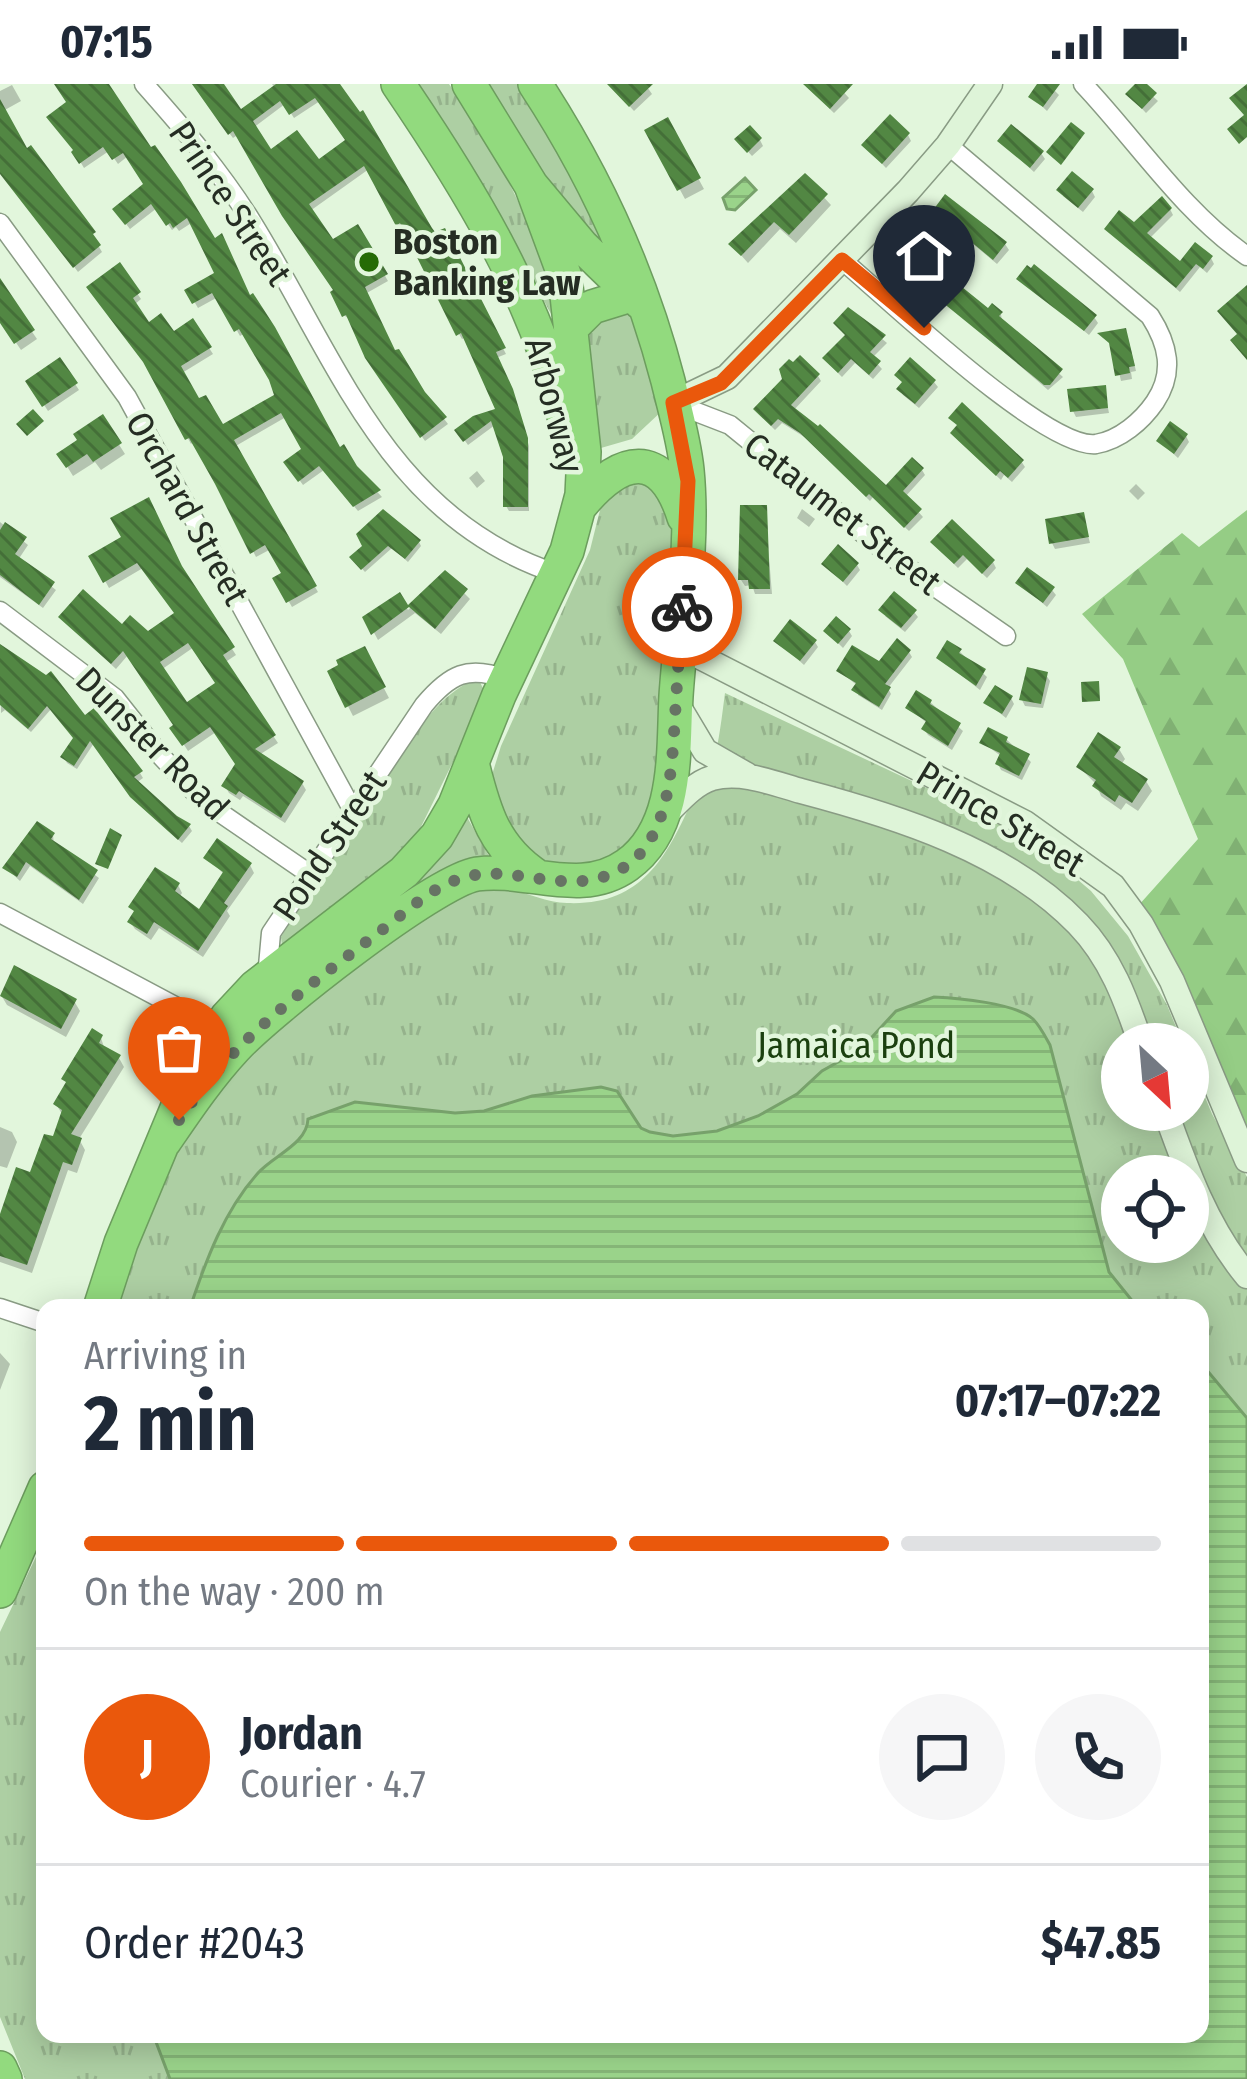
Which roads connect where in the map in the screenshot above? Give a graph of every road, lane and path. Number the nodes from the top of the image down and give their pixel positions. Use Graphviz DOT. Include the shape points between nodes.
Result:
graph roads {
  1 [pos="144,84"];
  2 [pos="398,84"];
  3 [pos="469,84"];
  4 [pos="535,84"];
  5 [pos="990,84"];
  6 [pos="1083,84"];
  7 [pos="948,146"];
  8 [pos="531,185"];
  9 [pos="0,223"];
  10 [pos="1247,256"];
  11 [pos="842,260"];
  12 [pos="634,294"];
  13 [pos="571,328"];
  14 [pos="654,333"];
  15 [pos="673,403"];
  16 [pos="580,506"];
  17 [pos="687,528"];
  18 [pos="558,574"];
  19 [pos="0,611"];
  20 [pos="1006,636"];
  21 [pos="680,646"];
  22 [pos="506,679"];
  23 [pos="676,703"];
  24 [pos="472,763"];
  25 [pos="754,778"];
  26 [pos="352,809"];
  27 [pos="661,820"];
  28 [pos="308,873"];
  29 [pos="540,878"];
  30 [pos="0,913"];
  31 [pos="267,977"];
  32 [pos="1134,1023"];
  33 [pos="218,1029"];
  34 [pos="1173,1131"];
  35 [pos="164,1142"];
  36 [pos="1247,1160"];
  37 [pos="1247,1276"];
  38 [pos="103,1299"];
  39 [pos="0,1309"];
  40 [pos="36,1320"];
  41 [pos="36,1509"];
  42 [pos="0,1591"];
  43 [pos="0,2068"];
  44 [pos="5,2079"];
  1 -- 18 [label="street, Prince Street" via="250,220 355,405 400,467 482,539"];
  2 -- 16 [label="highway, Arborway" via="466,192 541,338"];
  3 -- 8 [label="highway, Arborway"];
  4 -- 14 [label="highway, Arborway" via="610,214"];
  5 -- 7 [label="main road"];
  6 -- 10 [label="street"];
  7 -- 11 [label="main road"];
  7 -- 11 [label="street" via="1150,316 1168,356 1165,387 1145,416 1115,438 1069,440 1027,416"];
  8 -- 12 [label="highway, Arborway"];
  8 -- 13 [label="highway, Arborway" via="563,269"];
  9 -- 26 [label="street, Orchard Street" via="127,397"];
  11 -- 15 [label="main road" via="721,383"];
  12 -- 13 [label="highway" via="592,307"];
  12 -- 14 [label="highway, Arborway"];
  13 -- 16 [label="highway, Arborway" via="585,455"];
  14 -- 15 [label="highway, Arborway"];
  15 -- 17 [label="highway, Arborway" via="687,466"];
  15 -- 20 [label="street, Cataumet Street" via="730,424"];
  16 -- 17 [label="highway" via="609,474 646,467 671,487"];
  16 -- 18 [label="highway"];
  17 -- 21 [label="highway, Arborway"];
  18 -- 22 [label="highway"];
  19 -- 28 [label="street, Dunster Road" via="115,698 203,801"];
  21 -- 23 [label="highway, Arborway"];
  21 -- 36 [label="main road, Prince Street" via="1025,823 1113,886 1172,981"];
  22 -- 24 [label="highway"];
  22 -- 26 [label="street, Pond Street" via="475,670 441,688"];
  23 -- 25 [label="main road" via="705,751"];
  23 -- 27 [label="highway, Arborway"];
  24 -- 29 [label="highway" via="497,839"];
  24 -- 31 [label="highway" via="422,856"];
  25 -- 27 [label="main road" via="709,779"];
  25 -- 32 [label="main road" via="926,832 1045,895 1106,960"];
  26 -- 28 [label="street, Pond Street"];
  27 -- 29 [label="highway" via="644,849 613,873"];
  28 -- 31 [label="street, Pond Street" via="271,933"];
  29 -- 35 [label="highway" via="481,874 430,894 246,1036"];
  30 -- 33 [label="street"];
  31 -- 33 [label="highway"];
  33 -- 35 [label="highway" via="191,1071"];
  34 -- 37 [label="main road" via="1196,1192"];
  35 -- 38 [label="highway"];
  39 -- 40 [label="street"];
  41 -- 42 [label="highway"];
  43 -- 44 [label="highway"];
}
